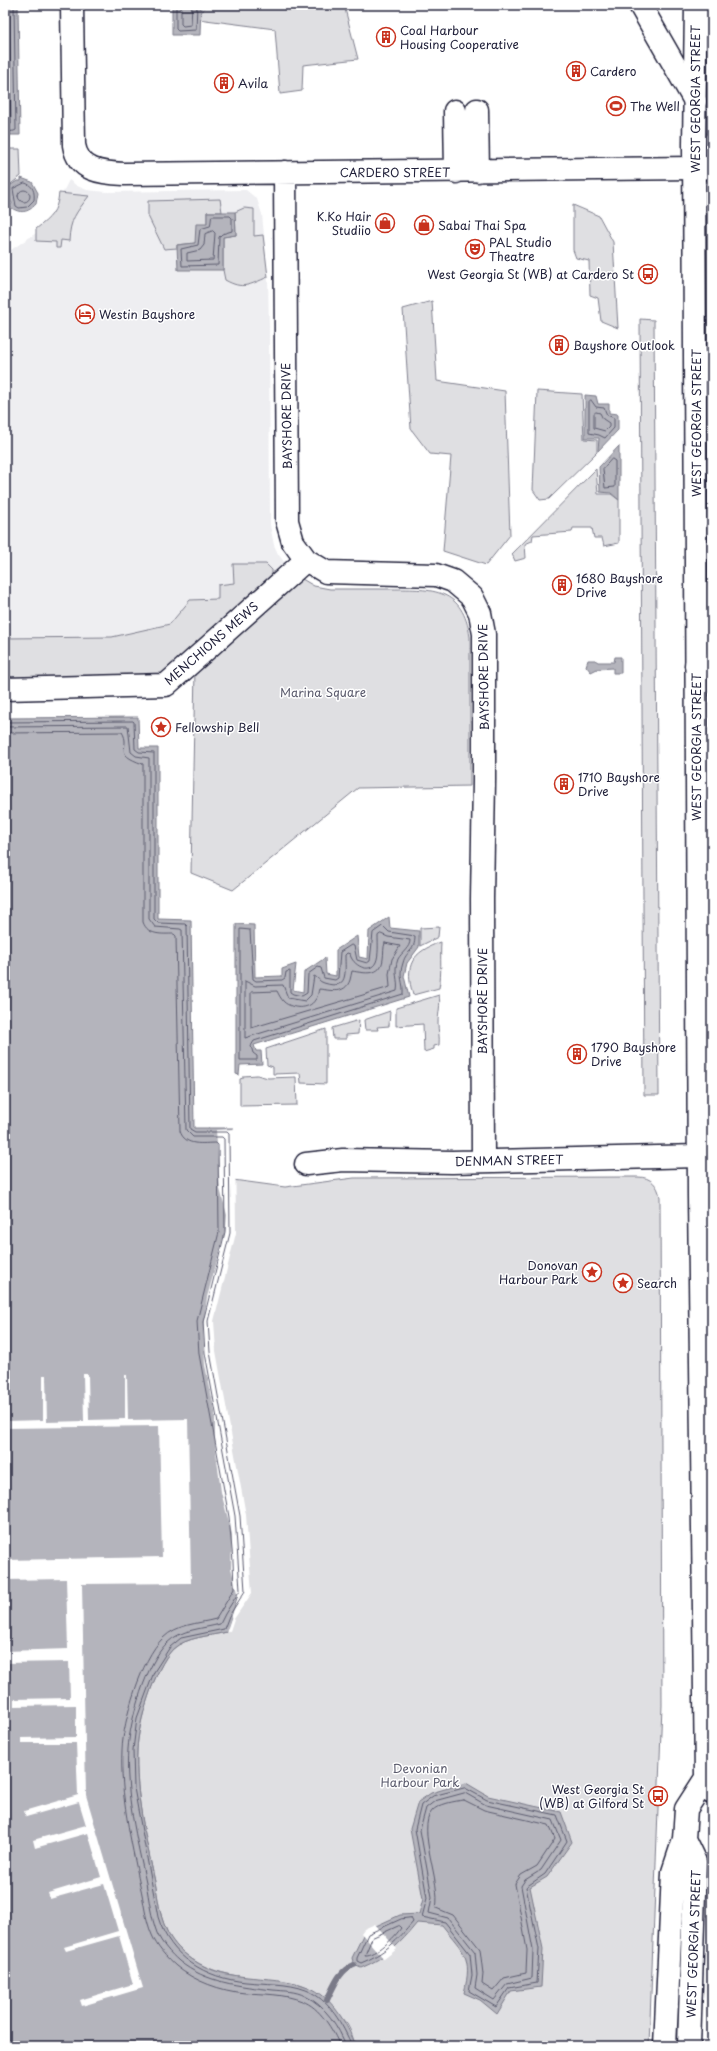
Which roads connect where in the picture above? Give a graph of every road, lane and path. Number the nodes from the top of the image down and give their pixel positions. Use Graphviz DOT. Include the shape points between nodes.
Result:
graph roads {
  1 [pos="72,5"];
  2 [pos="640,5"];
  3 [pos="693,11"];
  4 [pos="695,101"];
  5 [pos="477,110"];
  6 [pos="455,111"];
  7 [pos="703,168"];
  8 [pos="478,171"];
  9 [pos="285,172"];
  10 [pos="456,172"];
  11 [pos="306,560"];
  12 [pos="704,665"];
  13 [pos="5,689"];
  14 [pos="705,1156"];
  15 [pos="483,1161"];
  16 [pos="306,1164"];
  17 [pos="708,1628"];
  18 [pos="709,1785"];
  19 [pos="684,1839"];
  20 [pos="665,2046"];
  21 [pos="689,2046"];
  1 -- 9 [label="main road, CARDERO STREET" via="74,145 77,157 91,170 108,173"];
  2 -- 4 [label="main road"];
  3 -- 4 [label="main road, WEST GEORGIA STREET"];
  4 -- 7 [label="main road, WEST GEORGIA STREET"];
  5 -- 8 [label="main road"];
  6 -- 10 [label="main road"];
  7 -- 8 [label="main road, CARDERO STREET"];
  7 -- 12 [label="main road, WEST GEORGIA STREET"];
  8 -- 10 [label="main road, CARDERO STREET"];
  9 -- 10 [label="main road, CARDERO STREET"];
  9 -- 11 [label="main road, BAYSHORE DRIVE" via="288,521 293,542"];
  11 -- 13 [label="main road, MENCHIONS MEWS" via="166,685"];
  11 -- 15 [label="main road, BAYSHORE DRIVE" via="326,572 436,575 447,578 472,597 483,623"];
  12 -- 14 [label="main road, WEST GEORGIA STREET"];
  14 -- 15 [label="main road, DENMAN STREET"];
  14 -- 17 [label="main road, WEST GEORGIA STREET"];
  15 -- 16 [label="main road, DENMAN STREET" via="343,1160"];
  17 -- 18 [label="main road, WEST GEORGIA STREET"];
  18 -- 19 [label="main road, WEST GEORGIA STREET" via="686,1809"];
  19 -- 20 [label="main road" via="673,1872"];
  19 -- 21 [label="main road, WEST GEORGIA STREET" via="695,1862"];
}
